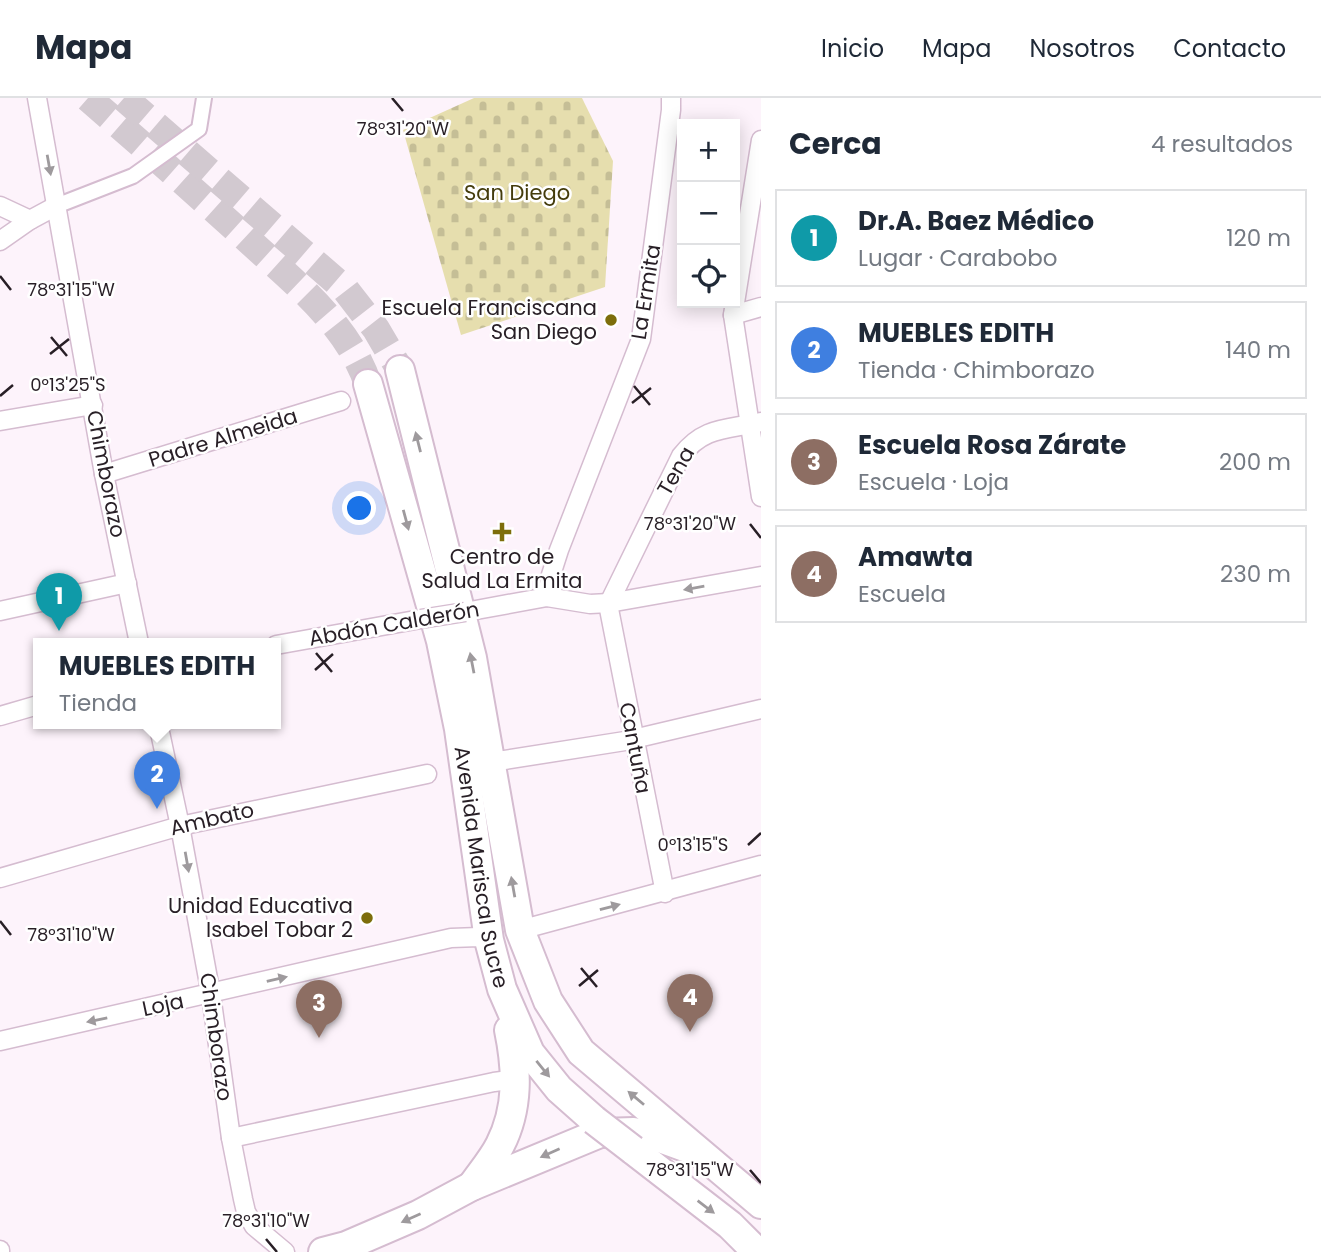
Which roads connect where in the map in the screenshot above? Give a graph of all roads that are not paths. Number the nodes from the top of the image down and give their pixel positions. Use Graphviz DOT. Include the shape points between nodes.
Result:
graph roads {
  1 [pos="37,98"];
  2 [pos="204,98"];
  3 [pos="671,98"];
  4 [pos="761,140"];
  5 [pos="758,180"];
  6 [pos="0,206"];
  7 [pos="56,206"];
  8 [pos="30,220"];
  9 [pos="0,241"];
  10 [pos="761,307"];
  11 [pos="733,315"];
  12 [pos="400,370"];
  13 [pos="368,384"];
  14 [pos="341,401"];
  15 [pos="93,405"];
  16 [pos="0,421"];
  17 [pos="756,423"];
  18 [pos="104,474"];
  19 [pos="761,497"];
  20 [pos="761,576"];
  21 [pos="127,583"];
  22 [pos="547,597"];
  23 [pos="609,603"];
  24 [pos="0,611"];
  25 [pos="138,638"];
  26 [pos="281,644"];
  27 [pos="33,706"];
  28 [pos="761,709"];
  29 [pos="0,716"];
  30 [pos="159,729"];
  31 [pos="633,739"];
  32 [pos="498,761"];
  33 [pos="427,774"];
  34 [pos="180,825"];
  35 [pos="761,865"];
  36 [pos="0,878"];
  37 [pos="665,892"];
  38 [pos="520,930"];
  39 [pos="489,940"];
  40 [pos="502,989"];
  41 [pos="211,995"];
  42 [pos="0,1041"];
  43 [pos="516,1079"];
  44 [pos="231,1138"];
  45 [pos="707,1157"];
  46 [pos="472,1186"];
  47 [pos="759,1201"];
  48 [pos="341,1250"];
  49 [pos="285,1252"];
  50 [pos="757,1252"];
  1 -- 7 [label="street, Chimborazo, one-way"];
  2 -- 7 [label="street" via="198,129 133,176"];
  3 -- 22 [label="street, La Ermita" via="641,339 559,550"];
  4 -- 5 [label="street"];
  5 -- 11 [label="street"];
  6 -- 8 [label="street"];
  7 -- 8 [label="street"];
  7 -- 15 [label="street, Chimborazo"];
  8 -- 9 [label="street"];
  10 -- 11 [label="street"];
  11 -- 17 [label="street"];
  38 -- 12 [label="main road, Avenida Mariscal Sucre, one-way" via="472,658"];
  13 -- 39 [label="main road, Avenida Mariscal Sucre, one-way" via="441,641 460,729"];
  14 -- 18 [label="street, Padre Almeida"];
  15 -- 16 [label="street"];
  15 -- 18 [label="street, Chimborazo"];
  17 -- 19 [label="street"];
  17 -- 23 [label="street, Tena" via="693,440"];
  18 -- 21 [label="street, Chimborazo"];
  20 -- 23 [label="street, Abdón Calderón, one-way"];
  21 -- 24 [label="street"];
  21 -- 25 [label="street, Chimborazo"];
  22 -- 23 [label="street, Abdón Calderón"];
  22 -- 26 [label="street, Abdón Calderón, bridge"];
  23 -- 31 [label="street, Cantuña"];
  27 -- 29 [label="street"];
  28 -- 31 [label="street"];
  30 -- 34 [label="street, Chimborazo"];
  31 -- 32 [label="street"];
  31 -- 37 [label="street, Cantuña"];
  33 -- 34 [label="street, Ambato"];
  34 -- 36 [label="street, Ambato"];
  34 -- 41 [label="street, Chimborazo, one-way"];
  35 -- 37 [label="street"];
  38 -- 37 [label="street, one-way"];
  45 -- 38 [label="main road, Avenida Mariscal Sucre, one-way" via="581,1052 548,1001"];
  39 -- 40 [label="main road, Avenida Mariscal Sucre"];
  41 -- 39 [label="street, Loja, one-way" via="452,938"];
  40 -- 43 [label="main road"];
  40 -- 50 [label="main road, Avenida Mariscal Sucre, one-way, bridge" via="530,1053 559,1089 730,1225"];
  41 -- 42 [label="street, Loja, one-way"];
  41 -- 44 [label="street, Chimborazo"];
  43 -- 44 [label="street"];
  43 -- 46 [label="main road" via="500,1146"];
  44 -- 49 [label="street, Chimborazo" via="246,1212 260,1232"];
  45 -- 46 [label="main road, one-way" via="634,1132 600,1132"];
  45 -- 47 [label="main road, Avenida Mariscal Sucre"];
  46 -- 48 [label="main road, one-way"];
}
